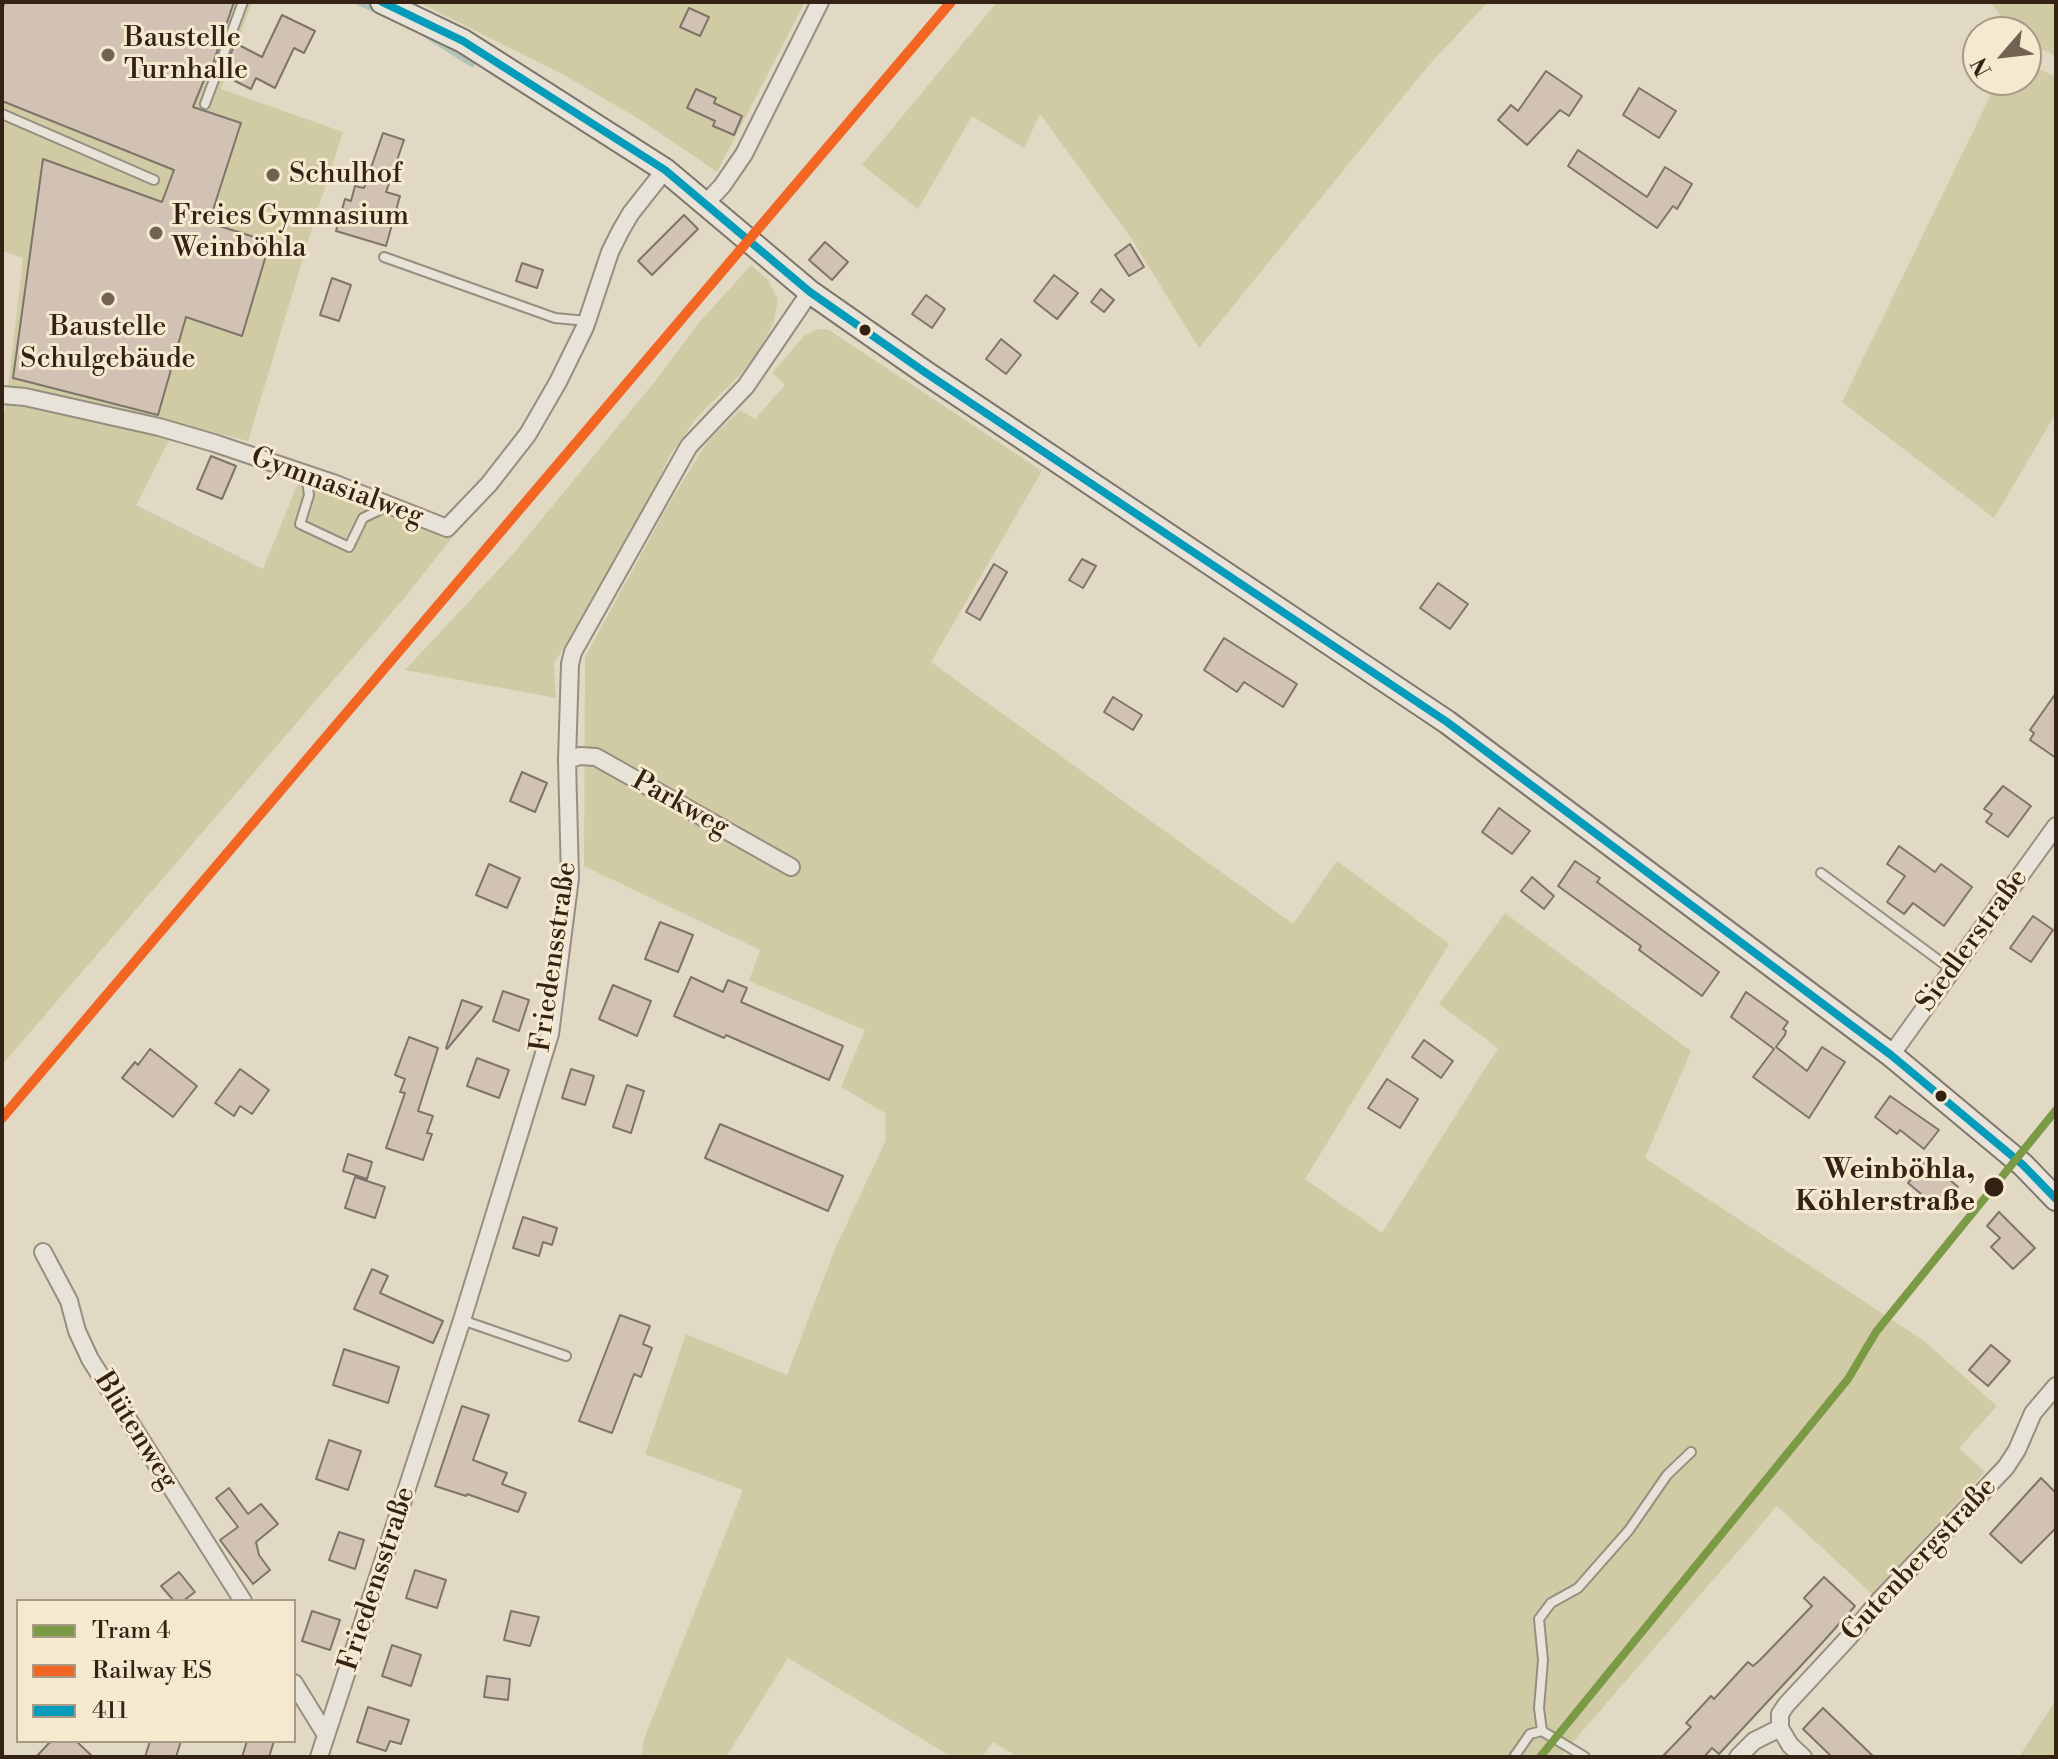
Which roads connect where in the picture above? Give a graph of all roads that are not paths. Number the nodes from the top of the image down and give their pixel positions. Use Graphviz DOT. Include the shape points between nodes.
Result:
graph roads {
  1 [pos="243,2"];
  2 [pos="382,2"];
  3 [pos="820,2"];
  4 [pos="205,104"];
  5 [pos="2,114"];
  6 [pos="665,170"];
  7 [pos="154,180"];
  8 [pos="706,203"];
  9 [pos="384,257"];
  10 [pos="810,292"];
  11 [pos="588,321"];
  12 [pos="2,395"];
  13 [pos="306,474"];
  14 [pos="389,505"];
  15 [pos="567,760"];
  16 [pos="2056,826"];
  17 [pos="791,867"];
  18 [pos="1821,873"];
  19 [pos="1952,970"];
  20 [pos="1891,1055"];
  21 [pos="2056,1199"];
  22 [pos="43,1252"];
  23 [pos="462,1320"];
  24 [pos="566,1356"];
  25 [pos="2056,1386"];
  26 [pos="1691,1452"];
  27 [pos="242,1599"];
  28 [pos="296,1686"];
  29 [pos="1780,1728"];
  30 [pos="1542,1731"];
  31 [pos="326,1735"];
  32 [pos="319,1757"];
  33 [pos="1514,1757"];
  34 [pos="1585,1757"];
  35 [pos="1738,1757"];
  36 [pos="1803,1757"];
  1 -- 4 [label="lane"];
  2 -- 6 [label="street" via="463,41"];
  3 -- 8 [label="street" via="744,154"];
  5 -- 7 [label="lane"];
  6 -- 8 [label="street"];
  6 -- 11 [label="street, Gymnasialweg" via="621,230"];
  8 -- 10 [label="street"];
  9 -- 11 [label="lane" via="555,318"];
  10 -- 15 [label="street, Friedensstraße" via="746,386 689,446 573,652"];
  10 -- 20 [label="street" via="1447,722"];
  11 -- 14 [label="street, Gymnasialweg" via="528,434 447,528"];
  12 -- 13 [label="street, Gymnasialweg" via="159,427"];
  13 -- 14 [label="street, Gymnasialweg"];
  13 -- 14 [label="lane" via="309,495 300,524 349,547 363,518"];
  15 -- 17 [label="street, Parkweg" via="596,757"];
  15 -- 23 [label="street, Friedensstraße" via="570,878 550,1034"];
  16 -- 19 [label="street, Siedlerstraße"];
  18 -- 19 [label="lane"];
  19 -- 20 [label="street, Siedlerstraße"];
  20 -- 21 [label="street"];
  22 -- 27 [label="street, Blütenweg" via="69,1301 90,1359"];
  23 -- 24 [label="lane"];
  23 -- 31 [label="street, Friedensstraße"];
  25 -- 29 [label="street, Gutenbergstraße" via="2033,1413 2006,1467 1786,1705"];
  26 -- 30 [label="lane" via="1578,1588 1551,1603 1539,1619"];
  28 -- 31 [label="street"];
  29 -- 35 [label="street" via="1754,1741"];
  29 -- 36 [label="street"];
  30 -- 33 [label="lane" via="1530,1734"];
  30 -- 34 [label="lane"];
  31 -- 32 [label="street, Friedensstraße"];
}
